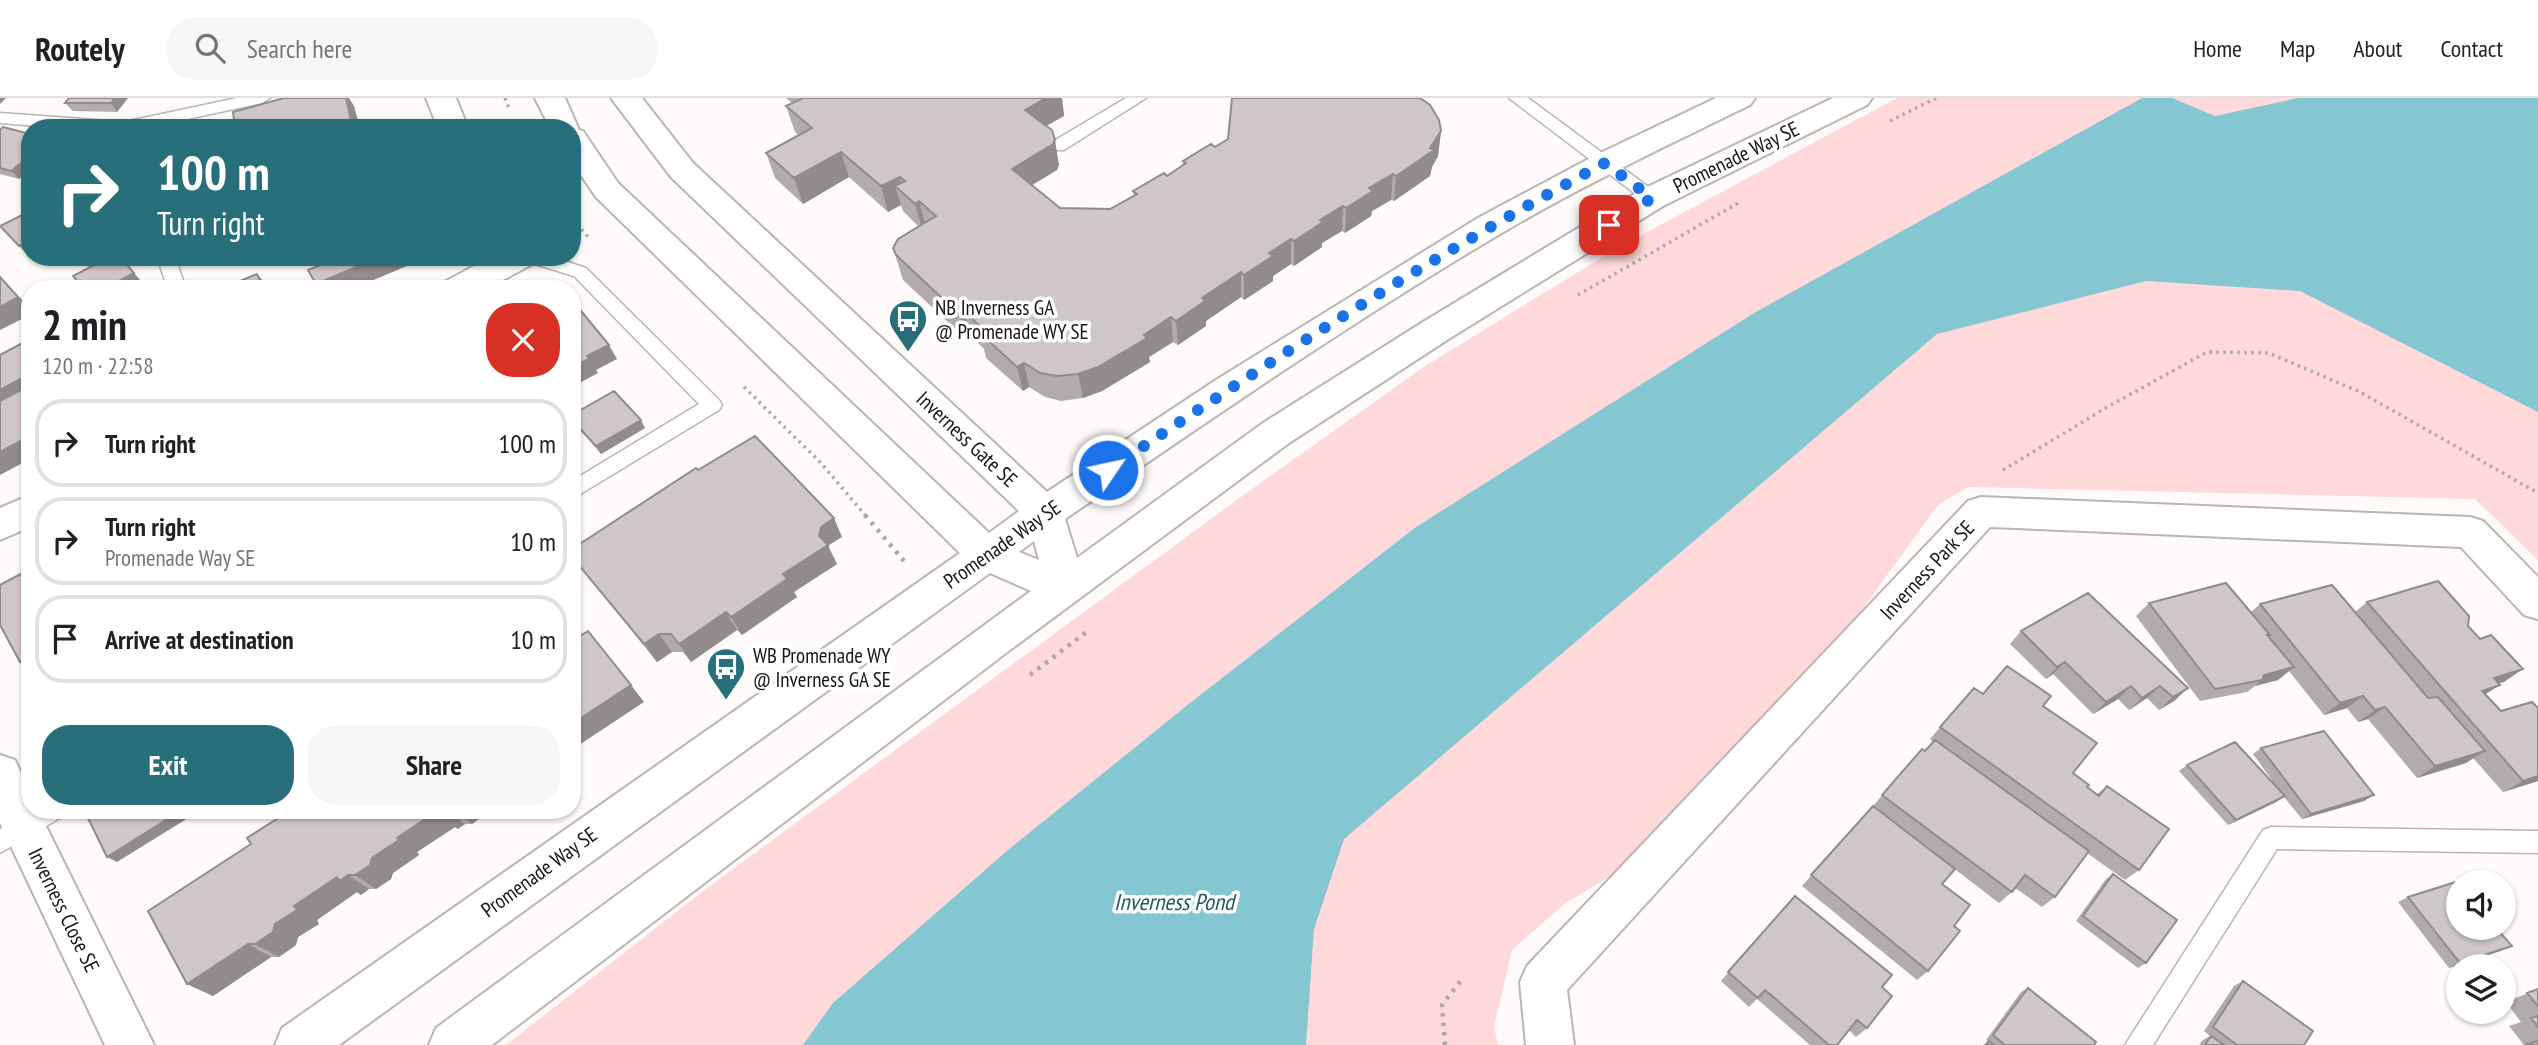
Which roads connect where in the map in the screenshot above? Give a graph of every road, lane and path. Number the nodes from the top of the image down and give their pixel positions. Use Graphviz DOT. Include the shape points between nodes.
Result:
graph roads {
  1 [pos="262,98"];
  2 [pos="441,98"];
  3 [pos="550,98"];
  4 [pos="626,98"];
  5 [pos="1138,98"];
  6 [pos="1517,98"];
  7 [pos="1740,98"];
  8 [pos="1857,98"];
  9 [pos="1936,98"];
  10 [pos="0,118"];
  11 [pos="162,119"];
  12 [pos="449,119"];
  13 [pos="560,119"];
  14 [pos="21,120"];
  15 [pos="1888,122"];
  16 [pos="1058,146"];
  17 [pos="581,151"];
  18 [pos="1605,163"];
  19 [pos="1652,198"];
  20 [pos="1745,199"];
  21 [pos="502,266"];
  22 [pos="560,266"];
  23 [pos="475,280"];
  24 [pos="1569,300"];
  25 [pos="581,485"];
  26 [pos="2538,493"];
  27 [pos="1981,512"];
  28 [pos="1045,513"];
  29 [pos="21,514"];
  30 [pos="0,525"];
  31 [pos="987,555"];
  32 [pos="1066,588"];
  33 [pos="2538,603"];
  34 [pos="1092,627"];
  35 [pos="1030,675"];
  36 [pos="0,774"];
  37 [pos="21,819"];
  38 [pos="25,827"];
  39 [pos="2538,842"];
  40 [pos="1462,979"];
  41 [pos="130,1045"];
  42 [pos="299,1045"];
  43 [pos="453,1045"];
  44 [pos="1445,1045"];
  45 [pos="1550,1045"];
  46 [pos="2138,1045"];
  1 -- 11 [label="lane"];
  2 -- 12 [label="street"];
  3 -- 13 [label="street"];
  4 -- 28 [label="street, Inverness Gate SE" via="682,170"];
  5 -- 16 [label="lane"];
  6 -- 18 [label="lane"];
  7 -- 18 [label="street, Promenade Way SE"];
  8 -- 19 [label="street, Promenade Way SE"];
  9 -- 15 [label="path"];
  10 -- 14 [label="lane"];
  17 -- 31 [label="street" via="607,190"];
  18 -- 19 [label="lane"];
  18 -- 28 [label="street, Promenade Way SE" via="1489,226 1228,389"];
  19 -- 32 [label="street, Promenade Way SE" via="1276,433"];
  20 -- 24 [label="path"];
  21 -- 23 [label="street"];
  22 -- 25 [label="lane" via="580,272 712,405"];
  26 -- 27 [label="path" via="2360,392 2269,354 2207,352 1992,477"];
  27 -- 33 [label="street, Inverness Park SE" via="2470,532"];
  27 -- 45 [label="street, Inverness Park SE" via="1543,982"];
  28 -- 31 [label="street, Promenade Way SE"];
  28 -- 32 [label="street"];
  29 -- 30 [label="street"];
  31 -- 32 [label="street"];
  31 -- 42 [label="street, Promenade Way SE"];
  32 -- 43 [label="street, Promenade Way SE"];
  34 -- 35 [label="path"];
  36 -- 37 [label="street, Inverness Close SE"];
  38 -- 41 [label="street, Inverness Close SE"];
  39 -- 46 [label="lane" via="2271,838"];
  40 -- 44 [label="path" via="1442,1005"];
}
